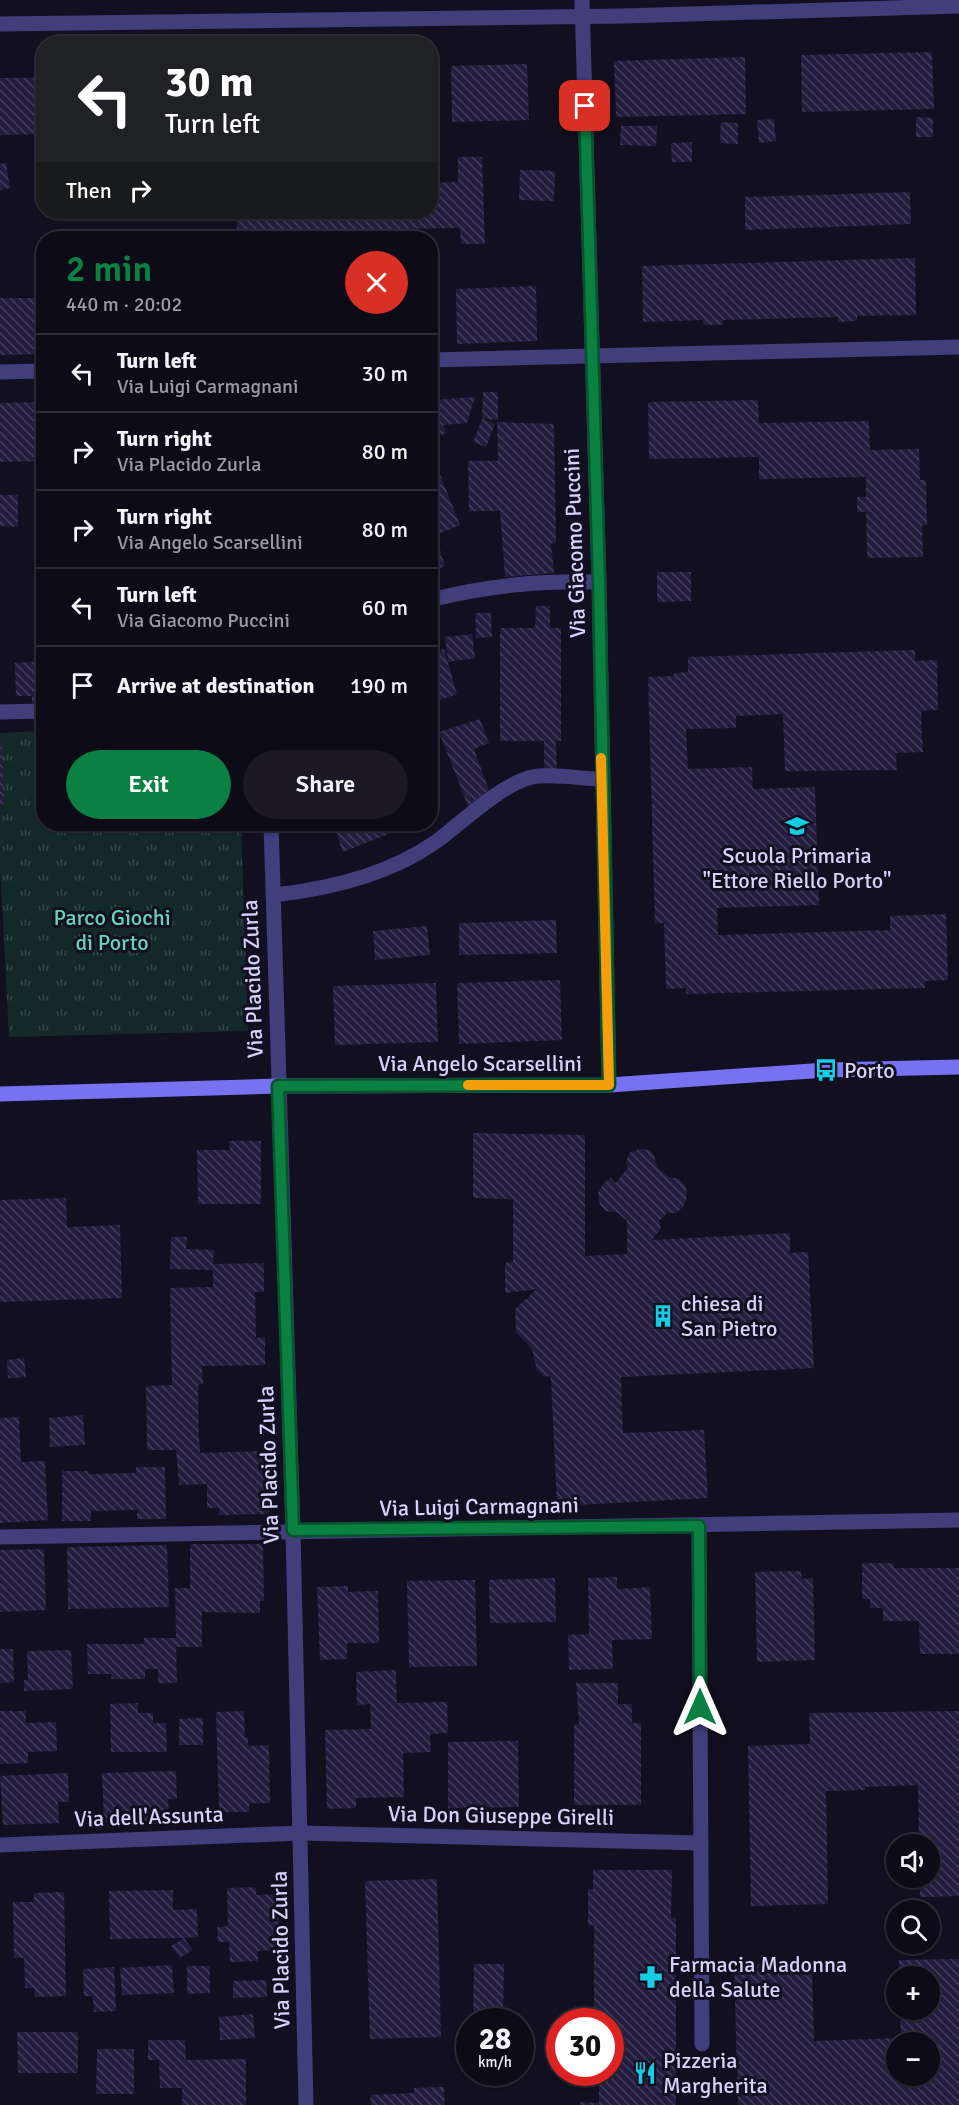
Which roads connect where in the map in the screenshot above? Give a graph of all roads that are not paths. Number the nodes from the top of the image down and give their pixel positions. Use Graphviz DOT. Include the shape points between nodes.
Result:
graph roads {
  1 [pos="582,0"];
  2 [pos="959,6"];
  3 [pos="583,16"];
  4 [pos="0,24"];
  5 [pos="959,347"];
  6 [pos="591,355"];
  7 [pos="438,360"];
  8 [pos="36,371"];
  9 [pos="0,372"];
  10 [pos="599,582"];
  11 [pos="438,598"];
  12 [pos="36,711"];
  13 [pos="0,712"];
  14 [pos="602,779"];
  15 [pos="271,831"];
  16 [pos="273,895"];
  17 [pos="959,1067"];
  18 [pos="609,1085"];
  19 [pos="278,1086"];
  20 [pos="0,1094"];
  21 [pos="959,1520"];
  22 [pos="699,1526"];
  23 [pos="293,1530"];
  24 [pos="0,1537"];
  25 [pos="301,1833"];
  26 [pos="701,1843"];
  27 [pos="0,1845"];
  28 [pos="702,2044"];
  29 [pos="306,2105"];
  1 -- 3 [label="street, Via Giacomo Puccini"];
  2 -- 3 [label="street"];
  3 -- 4 [label="street"];
  3 -- 6 [label="street, Via Giacomo Puccini"];
  5 -- 6 [label="street"];
  6 -- 7 [label="street"];
  6 -- 10 [label="street, Via Giacomo Puccini"];
  8 -- 9 [label="street"];
  10 -- 11 [label="street" via="537,581"];
  10 -- 14 [label="street, Via Giacomo Puccini"];
  12 -- 13 [label="street"];
  14 -- 16 [label="street" via="534,777 514,785 434,843 374,873 336,886"];
  14 -- 18 [label="street, Via Giacomo Puccini"];
  15 -- 16 [label="street, Via Placido Zurla"];
  16 -- 19 [label="street, Via Placido Zurla"];
  17 -- 18 [label="street, Via Angelo Scarsellini" via="826,1070"];
  18 -- 19 [label="street, Via Angelo Scarsellini"];
  19 -- 20 [label="street, Via Angelo Scarsellini"];
  19 -- 23 [label="street, Via Placido Zurla"];
  21 -- 22 [label="street, Via Luigi Carmagnani"];
  22 -- 23 [label="street, Via Luigi Carmagnani"];
  22 -- 26 [label="street"];
  23 -- 24 [label="street, Via Luigi Carmagnani"];
  23 -- 25 [label="street, Via Placido Zurla"];
  25 -- 26 [label="street, Via Don Giuseppe Girelli"];
  25 -- 27 [label="street, Via dell'Assunta"];
  25 -- 29 [label="street, Via Placido Zurla"];
  26 -- 28 [label="street"];
}
